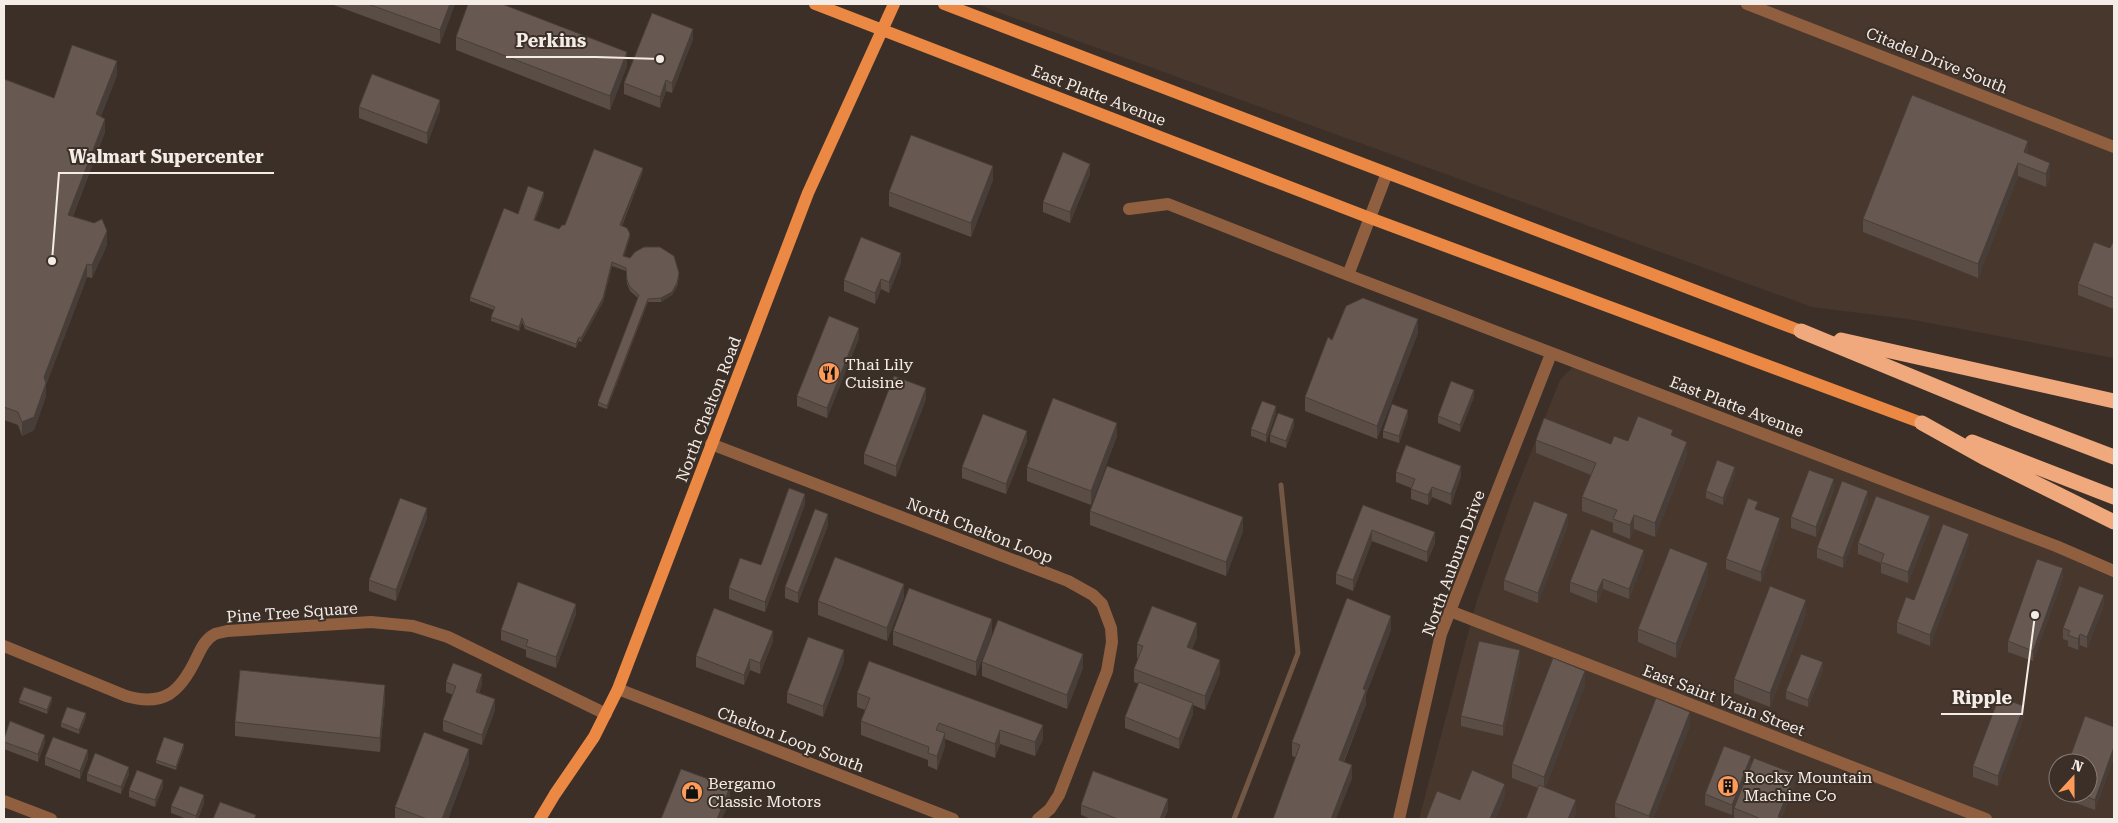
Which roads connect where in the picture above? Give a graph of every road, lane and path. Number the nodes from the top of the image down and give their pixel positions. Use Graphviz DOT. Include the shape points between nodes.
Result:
graph roads {
  1 [pos="816,4"];
  2 [pos="894,4"];
  3 [pos="944,4"];
  4 [pos="1748,4"];
  5 [pos="883,30"];
  6 [pos="2114,147"];
  7 [pos="1387,173"];
  8 [pos="1129,209"];
  9 [pos="1370,218"];
  10 [pos="1348,275"];
  11 [pos="1801,331"];
  12 [pos="1551,354"];
  13 [pos="2114,401"];
  14 [pos="1922,422"];
  15 [pos="711,444"];
  16 [pos="2114,457"];
  17 [pos="2114,497"];
  18 [pos="2114,522"];
  19 [pos="2114,571"];
  20 [pos="1450,611"];
  21 [pos="4,646"];
  22 [pos="618,689"];
  23 [pos="606,714"];
  24 [pos="4,801"];
  25 [pos="51,819"];
  26 [pos="540,819"];
  27 [pos="953,819"];
  28 [pos="1038,819"];
  29 [pos="1399,819"];
  30 [pos="1986,819"];
  1 -- 5 [label="main road, East Platte Avenue"];
  2 -- 5 [label="main road, North Chelton Road"];
  3 -- 7 [label="main road, East Platte Avenue"];
  4 -- 6 [label="street, Citadel Drive South"];
  5 -- 9 [label="main road, East Platte Avenue"];
  5 -- 15 [label="main road, North Chelton Road" via="808,193"];
  7 -- 9 [label="street"];
  7 -- 11 [label="main road, East Platte Avenue"];
  8 -- 10 [label="street, East Platte Avenue" via="1168,204"];
  9 -- 10 [label="street"];
  9 -- 14 [label="main road, East Platte Avenue"];
  10 -- 12 [label="street, East Platte Avenue"];
  11 -- 13 [label="highway"];
  11 -- 16 [label="highway, East Platte Avenue"];
  12 -- 19 [label="street, East Platte Avenue"];
  12 -- 20 [label="street, North Auburn Drive"];
  14 -- 17 [label="highway, East Platte Avenue"];
  14 -- 18 [label="highway" via="1983,457"];
  15 -- 22 [label="main road, North Chelton Road"];
  15 -- 28 [label="street, North Chelton Loop" via="1068,581 1102,604 1112,642 1107,671 1059,795"];
  20 -- 29 [label="street, North Auburn Drive" via="1441,634"];
  20 -- 30 [label="street, East Saint Vrain Street"];
  21 -- 23 [label="street, Pine Tree Square" via="126,696 154,701 181,685 206,641 215,634 392,623 448,637"];
  22 -- 23 [label="main road, North Chelton Road"];
  22 -- 27 [label="street, Chelton Loop South"];
  23 -- 26 [label="main road, North Chelton Road"];
  24 -- 25 [label="street"];
}
